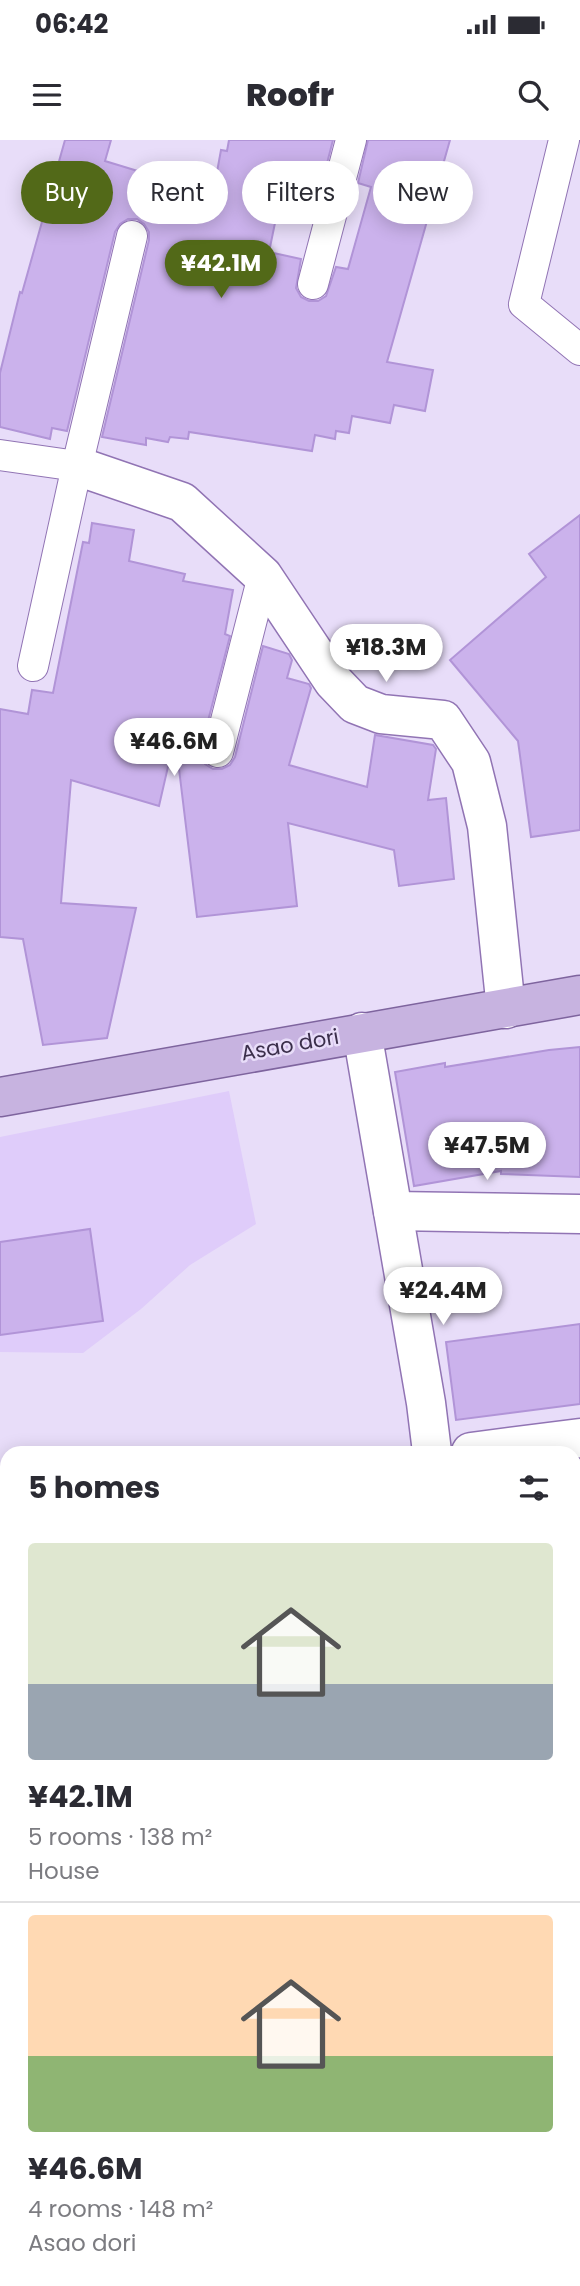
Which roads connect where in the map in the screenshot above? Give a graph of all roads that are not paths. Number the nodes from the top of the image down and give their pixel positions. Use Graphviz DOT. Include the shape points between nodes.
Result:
graph roads {
  1 [pos="351,140"];
  2 [pos="564,140"];
  3 [pos="132,236"];
  4 [pos="313,284"];
  5 [pos="580,350"];
  6 [pos="0,455"];
  7 [pos="77,466"];
  8 [pos="262,576"];
  9 [pos="33,666"];
  10 [pos="218,752"];
  11 [pos="580,995"];
  12 [pos="506,1009"];
  13 [pos="362,1032"];
  14 [pos="0,1097"];
  15 [pos="393,1211"];
  16 [pos="580,1214"];
  17 [pos="580,1438"];
  18 [pos="431,1446"];
  19 [pos="518,1446"];
  1 -- 4 [label="lane"];
  2 -- 5 [label="lane" via="524,304"];
  3 -- 7 [label="lane"];
  6 -- 7 [label="lane"];
  7 -- 8 [label="street" via="182,502"];
  7 -- 9 [label="lane"];
  8 -- 10 [label="lane"];
  8 -- 12 [label="street" via="333,681 355,704 382,714 443,720 471,762 487,826"];
  11 -- 12 [label="main road, Asao dori"];
  12 -- 13 [label="main road, Asao dori"];
  13 -- 14 [label="main road, Asao dori"];
  13 -- 15 [label="street"];
  15 -- 16 [label="street"];
  15 -- 18 [label="street"];
  17 -- 19 [label="street"];
}
